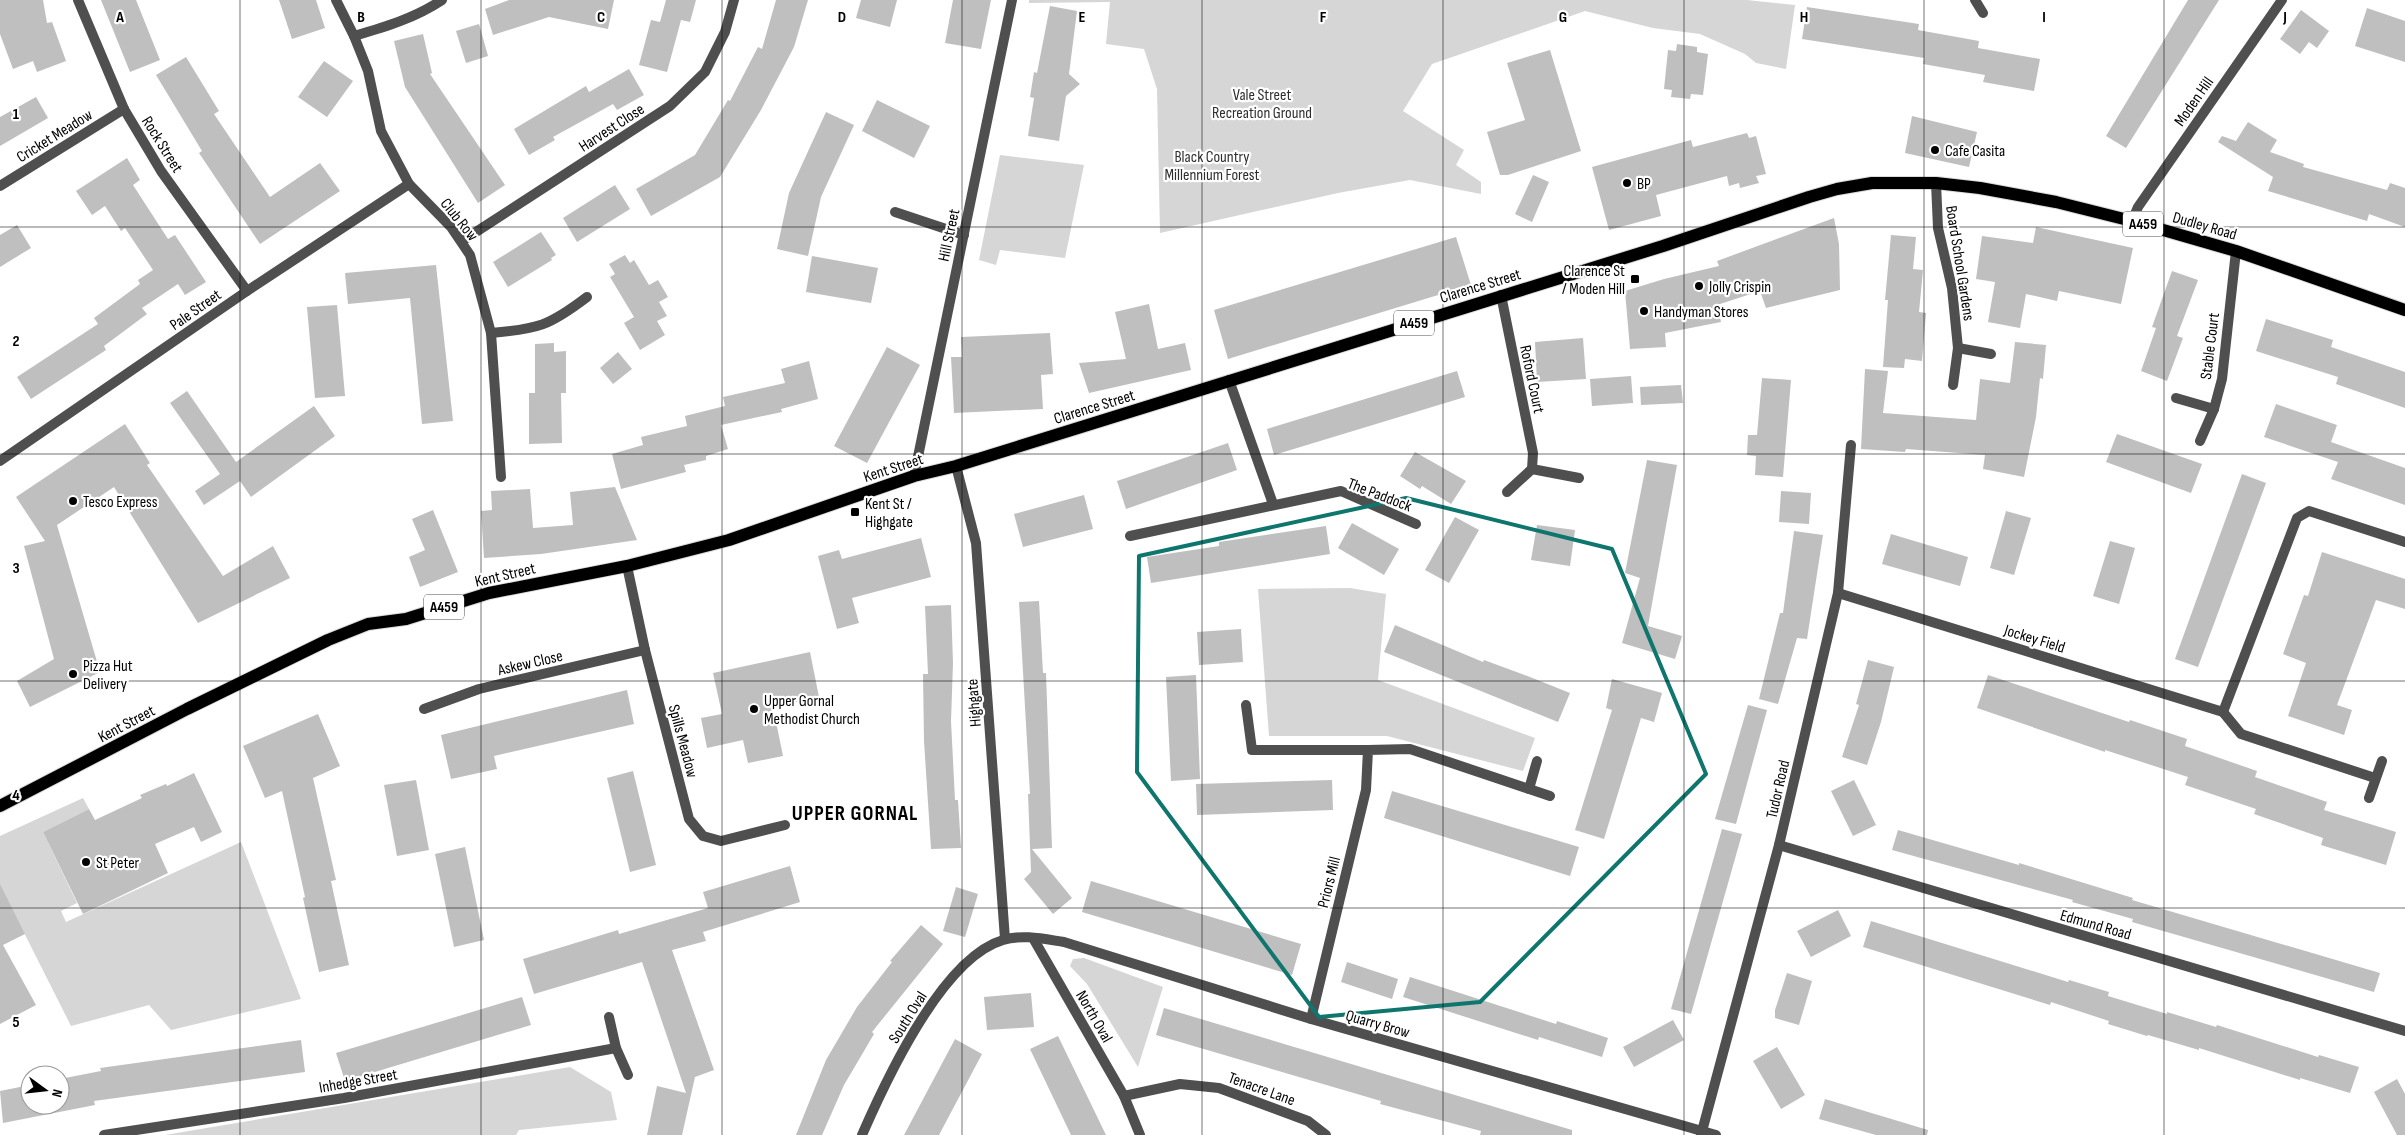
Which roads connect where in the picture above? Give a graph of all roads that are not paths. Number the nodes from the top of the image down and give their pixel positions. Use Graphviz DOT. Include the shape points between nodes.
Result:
graph roads {
  1 [pos="78,0"];
  2 [pos="336,0"];
  3 [pos="442,0"];
  4 [pos="734,0"];
  5 [pos="1012,0"];
  6 [pos="1975,0"];
  7 [pos="2282,0"];
  8 [pos="1983,13"];
  9 [pos="354,36"];
  10 [pos="124,109"];
  11 [pos="1872,183"];
  12 [pos="1936,183"];
  13 [pos="410,184"];
  14 [pos="0,186"];
  15 [pos="895,212"];
  16 [pos="2132,221"];
  17 [pos="964,235"];
  18 [pos="462,242"];
  19 [pos="2236,251"];
  20 [pos="247,291"];
  21 [pos="1501,295"];
  22 [pos="587,297"];
  23 [pos="2405,310"];
  24 [pos="491,333"];
  25 [pos="1958,348"];
  26 [pos="1991,354"];
  27 [pos="1229,380"];
  28 [pos="1953,385"];
  29 [pos="2176,398"];
  30 [pos="2214,409"];
  31 [pos="2200,441"];
  32 [pos="1851,445"];
  33 [pos="0,461"];
  34 [pos="956,466"];
  35 [pos="1532,469"];
  36 [pos="914,476"];
  37 [pos="501,477"];
  38 [pos="1579,478"];
  39 [pos="1507,492"];
  40 [pos="1273,504"];
  41 [pos="1416,524"];
  42 [pos="1130,536"];
  43 [pos="2405,542"];
  44 [pos="627,566"];
  45 [pos="1838,593"];
  46 [pos="645,650"];
  47 [pos="1246,705"];
  48 [pos="424,709"];
  49 [pos="2223,712"];
  50 [pos="1368,750"];
  51 [pos="1538,761"];
  52 [pos="2382,761"];
  53 [pos="2375,778"];
  54 [pos="1529,789"];
  55 [pos="1550,796"];
  56 [pos="2369,798"];
  57 [pos="0,806"];
  58 [pos="785,825"];
  59 [pos="1779,845"];
  60 [pos="1032,938"];
  61 [pos="1005,939"];
  62 [pos="609,1017"];
  63 [pos="1311,1019"];
  64 [pos="2405,1031"];
  65 [pos="616,1048"];
  66 [pos="628,1076"];
  67 [pos="1124,1096"];
  68 [pos="1701,1133"];
  69 [pos="104,1135"];
  70 [pos="862,1135"];
  71 [pos="1140,1135"];
  72 [pos="1326,1135"];
  73 [pos="1716,1135"];
  1 -- 10 [label="street, Rock Street"];
  2 -- 9 [label="street, Club Row"];
  3 -- 9 [label="street" via="400,22"];
  4 -- 18 [label="street, Harvest Close" via="725,32 705,72 670,106"];
  5 -- 17 [label="street, Hill Street"];
  6 -- 8 [label="street"];
  7 -- 16 [label="street, Moden Hill" via="2138,207"];
  9 -- 13 [label="street, Club Row" via="368,71 381,131"];
  10 -- 14 [label="street, Cricket Meadow"];
  10 -- 20 [label="street, Rock Street" via="161,171"];
  11 -- 12 [label="main road, Dudley Road / A459"];
  11 -- 21 [label="main road, Clarence Street / A459" via="1837,189"];
  12 -- 16 [label="main road, Dudley Road / A459" via="2056,202"];
  12 -- 25 [label="street, Board School Gardens" via="1938,228 1952,288"];
  13 -- 18 [label="street, Club Row"];
  13 -- 20 [label="street, Pale Street"];
  15 -- 17 [label="street"];
  16 -- 19 [label="main road, Dudley Road / A459"];
  17 -- 36 [label="street, Hill Street"];
  18 -- 24 [label="street, Club Row" via="481,289"];
  19 -- 23 [label="main road, Dudley Road / A459"];
  19 -- 30 [label="street, Stable Court" via="2222,379"];
  20 -- 33 [label="street, Pale Street"];
  21 -- 27 [label="main road, Clarence Street / A459"];
  21 -- 35 [label="street, Roford Court" via="1533,453"];
  22 -- 24 [label="street" via="558,319 529,330"];
  24 -- 37 [label="street, Club Row"];
  25 -- 26 [label="street"];
  25 -- 28 [label="street, Board School Gardens"];
  27 -- 34 [label="main road, Clarence Street / A459"];
  27 -- 40 [label="street"];
  29 -- 30 [label="street"];
  30 -- 31 [label="street, Stable Court"];
  32 -- 45 [label="street, Tudor Road"];
  34 -- 36 [label="main road, Kent Street / A459"];
  34 -- 61 [label="street, Highgate" via="976,543"];
  35 -- 38 [label="street"];
  35 -- 39 [label="street"];
  36 -- 44 [label="main road, Kent Street / A459" via="729,540"];
  40 -- 41 [label="street, The Paddock" via="1342,492"];
  40 -- 42 [label="street, The Paddock"];
  43 -- 49 [label="street" via="2309,511 2298,518"];
  44 -- 46 [label="street, Spills Meadow"];
  44 -- 57 [label="main road, Kent Street / A459" via="489,593 406,619 368,624 328,640 187,709"];
  45 -- 49 [label="street, Jockey Field"];
  45 -- 59 [label="street, Tudor Road"];
  46 -- 48 [label="street, Askew Close" via="479,689"];
  46 -- 58 [label="street, Spills Meadow" via="689,819 703,836 721,841"];
  47 -- 50 [label="street" via="1252,750"];
  49 -- 53 [label="street" via="2240,734"];
  50 -- 54 [label="street" via="1410,749"];
  50 -- 63 [label="street, Priors Mill" via="1366,790"];
  51 -- 54 [label="street"];
  52 -- 53 [label="street"];
  53 -- 56 [label="street"];
  54 -- 55 [label="street"];
  59 -- 64 [label="street, Edmund Road"];
  59 -- 68 [label="street, Tudor Road"];
  60 -- 61 [label="street"];
  60 -- 63 [label="street, Quarry Brow" via="1064,942"];
  60 -- 67 [label="street, North Oval"];
  61 -- 70 [label="street, South Oval" via="987,946 959,968 940,993 902,1051"];
  62 -- 65 [label="street"];
  63 -- 68 [label="street, Quarry Brow"];
  65 -- 66 [label="street"];
  65 -- 69 [label="street, Inhedge Street" via="344,1098"];
  67 -- 71 [label="street, North Oval"];
  67 -- 72 [label="street, Tenacre Lane" via="1180,1084 1219,1088 1308,1121"];
  68 -- 73 [label="street, Quarry Brow"];
}
